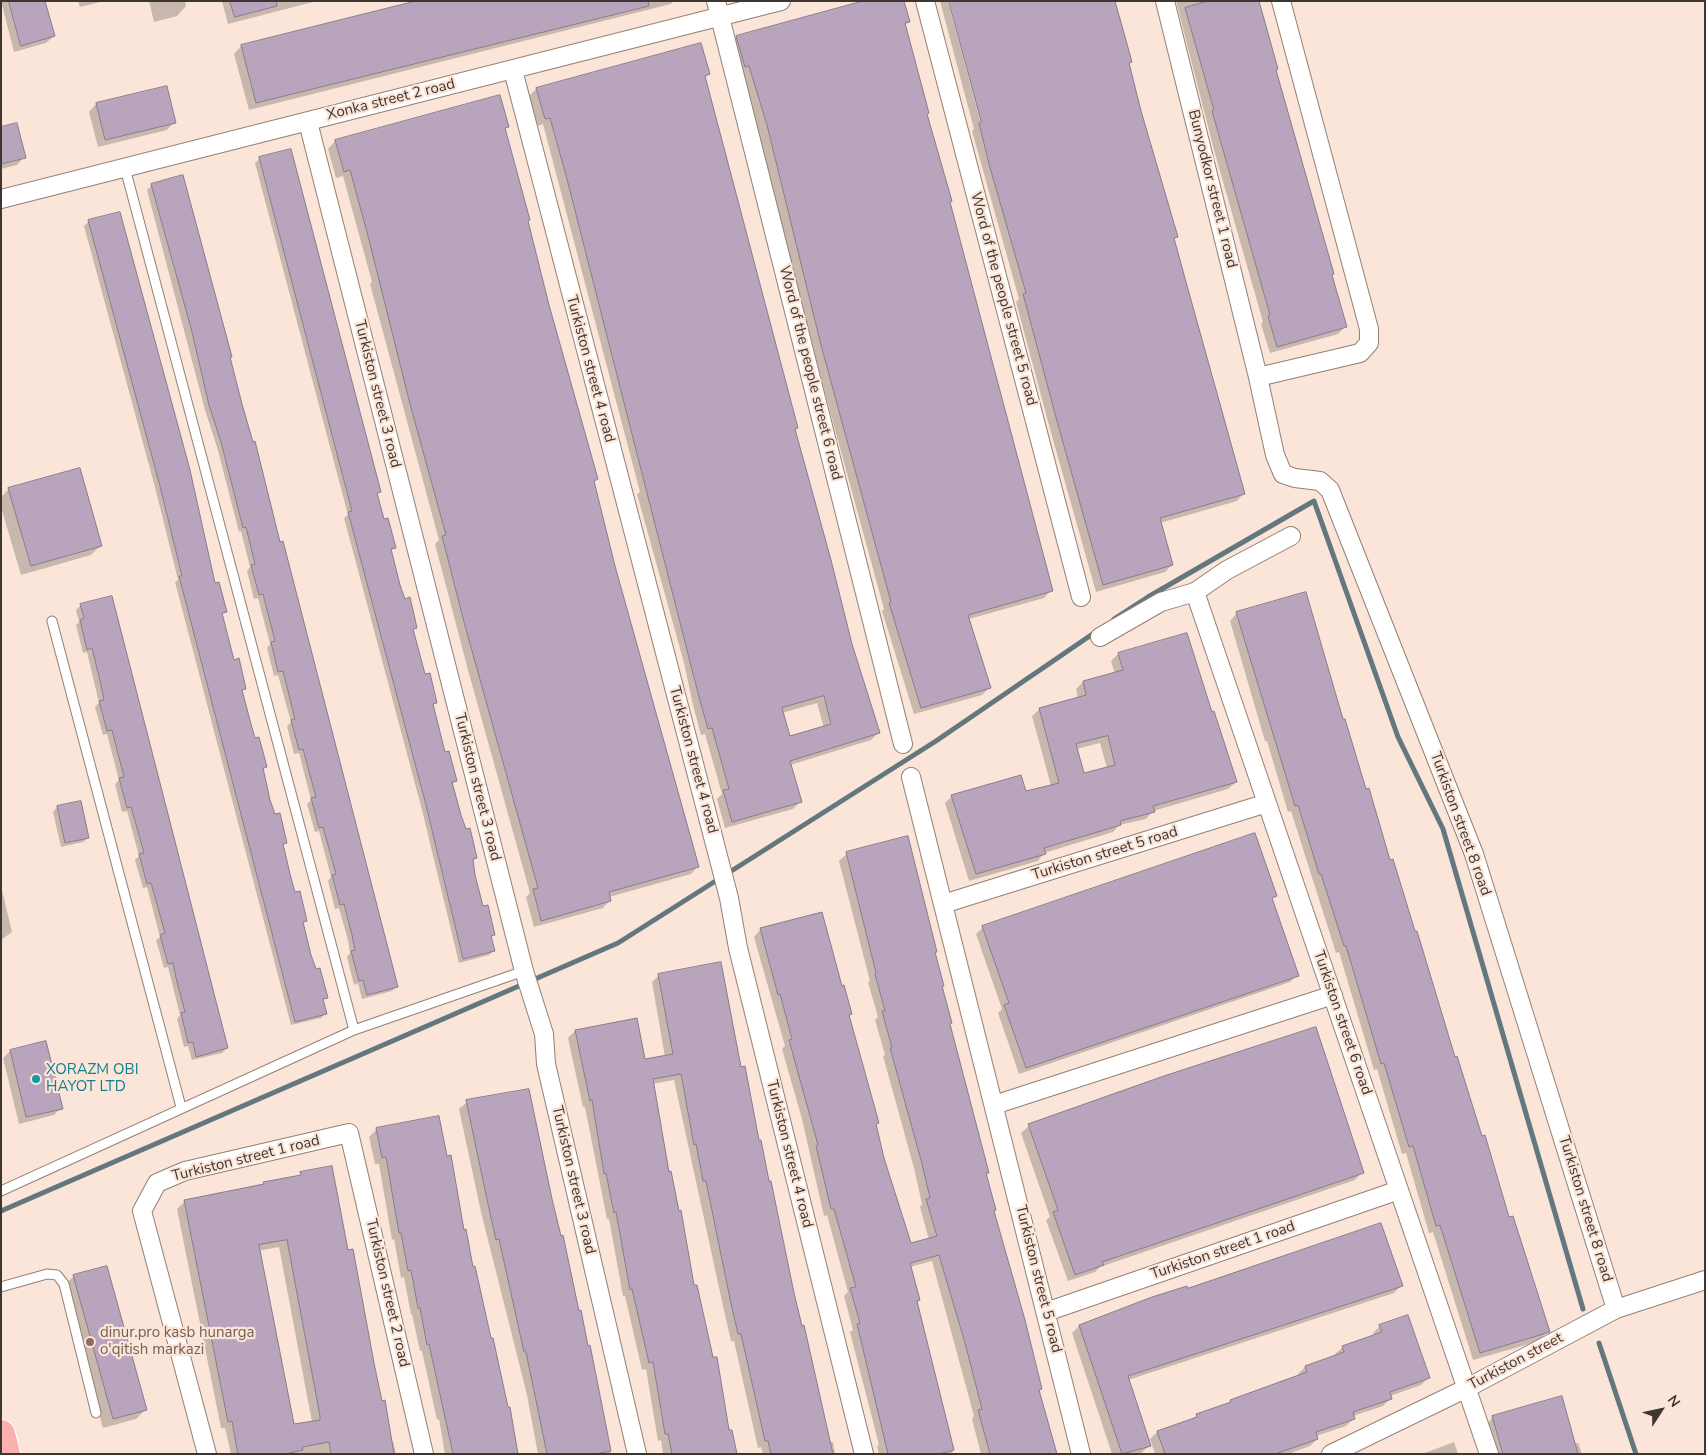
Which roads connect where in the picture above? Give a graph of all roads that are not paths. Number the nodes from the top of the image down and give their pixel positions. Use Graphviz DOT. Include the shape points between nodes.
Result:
graph roads {
  1 [pos="781,1"];
  2 [pos="924,1"];
  3 [pos="1165,1"];
  4 [pos="1281,1"];
  5 [pos="718,9"];
  6 [pos="512,70"];
  7 [pos="308,122"];
  8 [pos="125,168"];
  9 [pos="1,199"];
  10 [pos="1258,377"];
  11 [pos="1291,536"];
  12 [pos="1195,592"];
  13 [pos="1081,597"];
  14 [pos="52,621"];
  15 [pos="1100,637"];
  16 [pos="903,744"];
  17 [pos="911,777"];
  18 [pos="1267,803"];
  19 [pos="943,904"];
  20 [pos="524,971"];
  21 [pos="1333,995"];
  22 [pos="354,1030"];
  23 [pos="994,1105"];
  24 [pos="181,1107"];
  25 [pos="349,1133"];
  26 [pos="1399,1190"];
  27 [pos="1,1191"];
  28 [pos="1705,1280"];
  29 [pos="1,1287"];
  30 [pos="1616,1309"];
  31 [pos="1046,1312"];
  32 [pos="1467,1388"];
  33 [pos="96,1413"];
  34 [pos="1,1434"];
  35 [pos="6,1454"];
  36 [pos="207,1454"];
  37 [pos="424,1454"];
  38 [pos="637,1454"];
  39 [pos="864,1454"];
  40 [pos="1081,1454"];
  41 [pos="1331,1454"];
  42 [pos="1488,1454"];
  1 -- 5 [label="street, Xonka street 2 road"];
  2 -- 13 [label="street, Word of the people street 5 road"];
  3 -- 10 [label="street, Bunyodkor street 1 road"];
  4 -- 10 [label="street" via="1369,329 1369,343 1360,353"];
  5 -- 6 [label="street, Xonka street 2 road"];
  5 -- 16 [label="street, Word of the people street 6 road"];
  6 -- 7 [label="street, Xonka street 2 road"];
  6 -- 39 [label="street, Turkiston street 4 road" via="729,898 738,948"];
  7 -- 8 [label="street, Xonka street 2 road"];
  7 -- 20 [label="street, Turkiston street 3 road"];
  8 -- 9 [label="street, Xonka street 2 road"];
  8 -- 22 [label="lane"];
  10 -- 30 [label="street, Turkiston street 8 road" via="1275,455 1283,474 1320,481 1330,490 1474,854"];
  11 -- 12 [label="street" via="1227,570"];
  12 -- 15 [label="street" via="1161,602"];
  12 -- 18 [label="street, Turkiston street 6 road"];
  14 -- 24 [label="lane"];
  17 -- 19 [label="street, Turkiston street 5 road"];
  18 -- 19 [label="street, Turkiston street 5 road"];
  18 -- 21 [label="street, Turkiston street 6 road"];
  19 -- 23 [label="street, Turkiston street 5 road"];
  20 -- 22 [label="lane"];
  20 -- 38 [label="street, Turkiston street 3 road" via="544,1034 546,1064"];
  21 -- 23 [label="street"];
  21 -- 26 [label="street, Turkiston street 6 road"];
  22 -- 24 [label="lane"];
  23 -- 31 [label="street, Turkiston street 5 road"];
  24 -- 27 [label="lane"];
  25 -- 36 [label="street, Turkiston street 1 road" via="185,1171 156,1183 142,1211"];
  25 -- 37 [label="street, Turkiston street 2 road"];
  26 -- 31 [label="street, Turkiston street 1 road"];
  26 -- 32 [label="street, Turkiston street 6 road"];
  28 -- 30 [label="street, Turkiston street"];
  29 -- 33 [label="lane" via="46,1274 57,1275 64,1284"];
  30 -- 32 [label="street, Turkiston street"];
  31 -- 40 [label="street, Turkiston street 5 road"];
  32 -- 41 [label="street, Turkiston street"];
  32 -- 42 [label="street, Turkiston street 6 road"];
  34 -- 35 [label="main road"];
}
